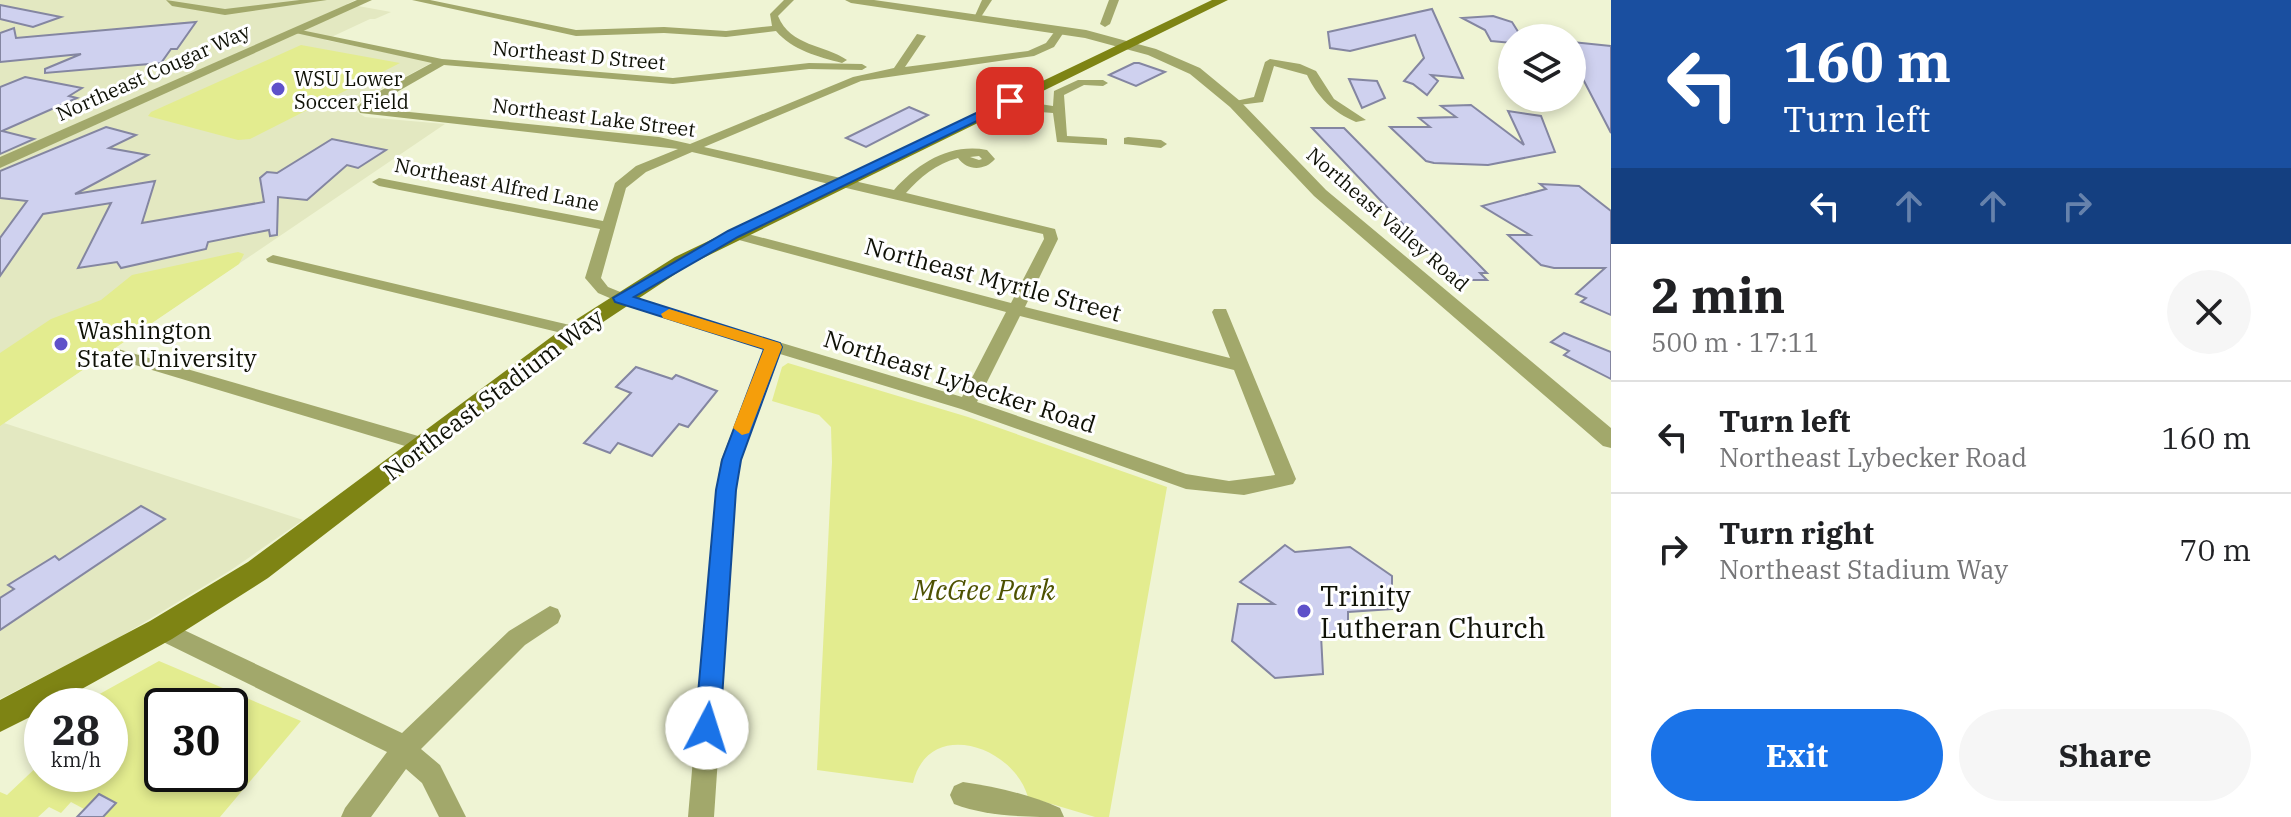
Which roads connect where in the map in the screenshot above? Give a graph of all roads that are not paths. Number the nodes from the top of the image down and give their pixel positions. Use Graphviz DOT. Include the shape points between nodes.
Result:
graph roads {
  1 [pos="171,0"];
  2 [pos="322,0"];
  3 [pos="417,0"];
  4 [pos="789,0"];
  5 [pos="851,0"];
  6 [pos="987,0"];
  7 [pos="1114,0"];
  8 [pos="1222,0"];
  9 [pos="298,1"];
  10 [pos="359,1"];
  11 [pos="976,18"];
  12 [pos="1105,24"];
  13 [pos="778,28"];
  14 [pos="1061,29"];
  15 [pos="296,32"];
  16 [pos="921,36"];
  17 [pos="1131,45"];
  18 [pos="442,62"];
  19 [pos="862,67"];
  20 [pos="897,71"];
  21 [pos="875,74"];
  22 [pos="1103,83"];
  23 [pos="1235,104"];
  24 [pos="1017,110"];
  25 [pos="1059,110"];
  26 [pos="1360,120"];
  27 [pos="1128,141"];
  28 [pos="1103,142"];
  29 [pos="1161,144"];
  30 [pos="692,147"];
  31 [pos="970,152"];
  32 [pos="0,163"];
  33 [pos="379,182"];
  34 [pos="839,183"];
  35 [pos="898,194"];
  36 [pos="606,226"];
  37 [pos="733,234"];
  38 [pos="273,259"];
  39 [pos="621,298"];
  40 [pos="1016,309"];
  41 [pos="1220,312"];
  42 [pos="574,331"];
  43 [pos="774,347"];
  44 [pos="118,354"];
  45 [pos="1241,366"];
  46 [pos="967,405"];
  47 [pos="1611,440"];
  48 [pos="425,445"];
  49 [pos="550,616"];
  50 [pos="161,630"];
  51 [pos="0,717"];
  52 [pos="405,751"];
  53 [pos="963,795"];
  54 [pos="354,817"];
  55 [pos="453,817"];
  56 [pos="701,817"];
  57 [pos="1051,817"];
  1 -- 9 [label="street" via="225,12"];
  2 -- 9 [label="street"];
  3 -- 13 [label="street" via="576,33 726,34"];
  4 -- 13 [label="street" via="773,16"];
  5 -- 11 [label="street, Northeast Valley Road"];
  6 -- 11 [label="street"];
  7 -- 12 [label="street"];
  8 -- 17 [label="main road, Northeast Stadium Way"];
  10 -- 15 [label="street, Northeast Cougar Way"];
  11 -- 14 [label="street, Northeast Valley Road"];
  13 -- 19 [label="street" via="798,44"];
  14 -- 17 [label="street, Northeast Valley Road"];
  14 -- 20 [label="street" via="1050,45 1030,54"];
  15 -- 18 [label="street, Northeast D Street"];
  15 -- 32 [label="street, Northeast Cougar Way"];
  16 -- 20 [label="street"];
  17 -- 23 [label="street, Northeast Valley Road" via="1195,71"];
  17 -- 24 [label="main road, Northeast Stadium Way"];
  18 -- 19 [label="street, Northeast D Street" via="673,81 809,66"];
  18 -- 30 [label="street, Northeast Lake Street" via="369,101 364,111"];
  19 -- 21 [label="street"];
  20 -- 21 [label="street"];
  21 -- 30 [label="street"];
  22 -- 25 [label="street" via="1084,81 1060,91"];
  23 -- 26 [label="street" via="1259,100 1270,62 1312,73 1317,87 1338,109"];
  23 -- 47 [label="street, Northeast Valley Road" via="1320,193"];
  24 -- 25 [label="street"];
  24 -- 34 [label="main road, Northeast Stadium Way"];
  25 -- 28 [label="street" via="1061,139"];
  27 -- 29 [label="street"];
  30 -- 34 [label="street, Northeast Lake Street"];
  30 -- 36 [label="street" via="630,176 620,186"];
  31 -- 35 [label="street" via="922,168"];
  33 -- 36 [label="street, Northeast Alfred Lane"];
  34 -- 35 [label="street, Northeast Lake Street"];
  34 -- 37 [label="main road, Northeast Stadium Way"];
  35 -- 40 [label="street, Northeast Lake Street" via="1050,232"];
  36 -- 39 [label="street" via="593,278 598,287"];
  37 -- 39 [label="main road, Northeast Stadium Way"];
  37 -- 40 [label="street, Northeast Myrtle Street"];
  38 -- 42 [label="street"];
  39 -- 42 [label="main road, Northeast Stadium Way"];
  39 -- 43 [label="street, Northeast Lybecker Road"];
  40 -- 45 [label="street, Northeast Myrtle Street"];
  40 -- 46 [label="street"];
  41 -- 45 [label="street"];
  42 -- 48 [label="main road, Northeast Stadium Way"];
  43 -- 46 [label="street, Northeast Lybecker Road"];
  43 -- 56 [label="street" via="731,460 726,490"];
  44 -- 48 [label="street"];
  45 -- 46 [label="street, Northeast Lybecker Road" via="1286,479 1272,485 1203,487"];
  48 -- 50 [label="main road, Northeast Stadium Way" via="269,562"];
  49 -- 52 [label="street" via="517,638"];
  50 -- 51 [label="main road, Northeast Stadium Way"];
  50 -- 52 [label="street" via="392,740"];
  52 -- 54 [label="street"];
  52 -- 55 [label="street" via="431,774"];
  53 -- 57 [label="street"];
}
